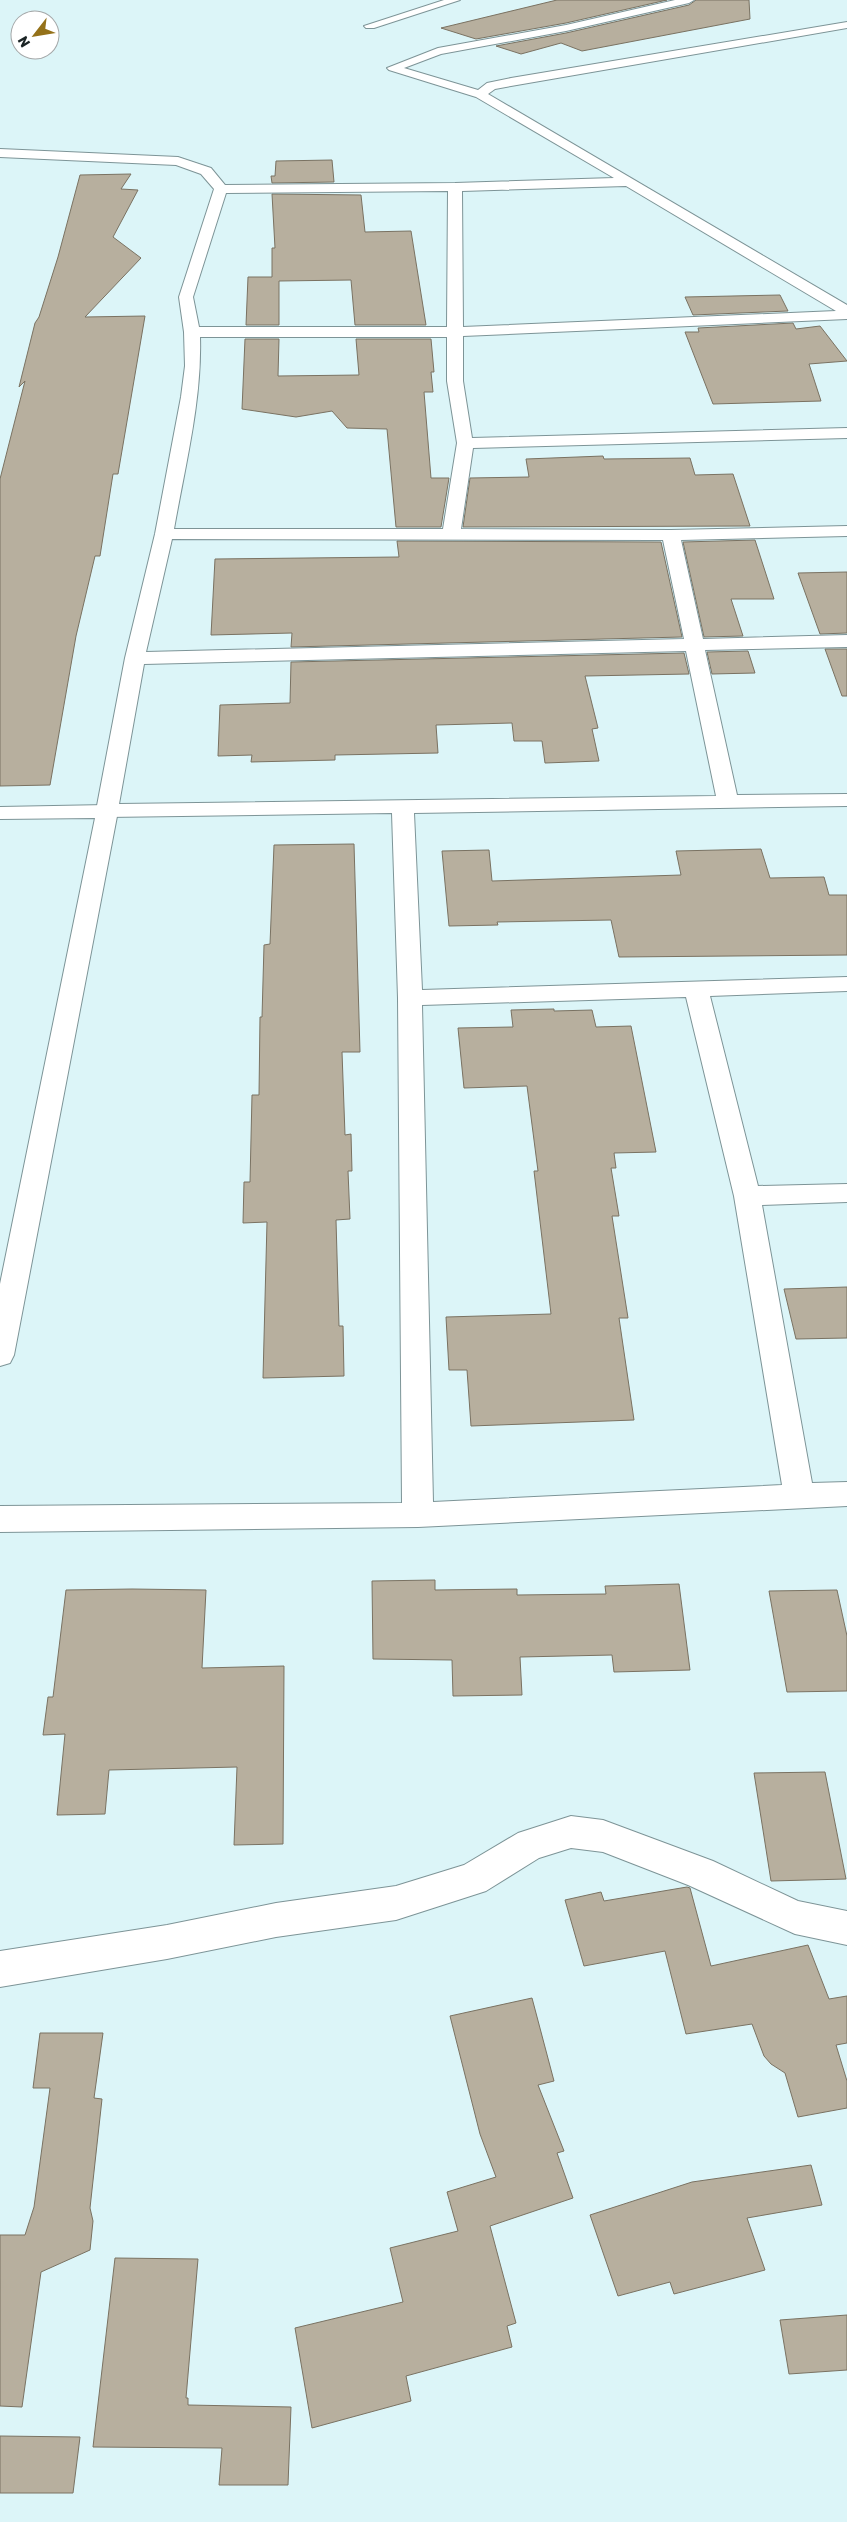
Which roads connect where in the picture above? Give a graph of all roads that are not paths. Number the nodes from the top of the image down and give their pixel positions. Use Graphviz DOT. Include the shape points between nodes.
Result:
graph roads {
  1 [pos="456,0"];
  2 [pos="689,0"];
  3 [pos="847,25"];
  4 [pos="370,26"];
  5 [pos="480,94"];
  6 [pos="1,152"];
  7 [pos="628,182"];
  8 [pos="455,187"];
  9 [pos="221,189"];
  10 [pos="847,310"];
  11 [pos="847,315"];
  12 [pos="192,332"];
  13 [pos="455,332"];
  14 [pos="847,433"];
  15 [pos="464,443"];
  16 [pos="847,531"];
  17 [pos="164,534"];
  18 [pos="450,536"];
  19 [pos="671,536"];
  20 [pos="847,640"];
  21 [pos="696,645"];
  22 [pos="135,658"];
  23 [pos="847,800"];
  24 [pos="728,803"];
  25 [pos="403,806"];
  26 [pos="107,811"];
  27 [pos="0,813"];
  28 [pos="847,984"];
  29 [pos="696,988"];
  30 [pos="410,998"];
  31 [pos="847,1193"];
  32 [pos="747,1196"];
  33 [pos="0,1355"];
  34 [pos="847,1494"];
  35 [pos="799,1497"];
  36 [pos="418,1515"];
  37 [pos="0,1519"];
  38 [pos="847,1928"];
  39 [pos="0,1970"];
  1 -- 4 [label="street"];
  2 -- 5 [label="street" via="566,28 438,51 393,68"];
  3 -- 5 [label="street" via="511,82 491,86"];
  5 -- 7 [label="street"];
  6 -- 9 [label="street" via="178,161 206,171"];
  7 -- 8 [label="street"];
  7 -- 10 [label="street"];
  8 -- 9 [label="street"];
  8 -- 13 [label="street"];
  9 -- 12 [label="street" via="186,297"];
  11 -- 13 [label="street"];
  12 -- 13 [label="street"];
  12 -- 17 [label="street" via="193,366 189,397"];
  13 -- 15 [label="street" via="455,381"];
  14 -- 15 [label="street"];
  15 -- 18 [label="street"];
  16 -- 19 [label="street"];
  17 -- 18 [label="street"];
  17 -- 22 [label="street"];
  18 -- 19 [label="street"];
  19 -- 21 [label="street"];
  20 -- 21 [label="street"];
  21 -- 22 [label="street"];
  21 -- 24 [label="street"];
  22 -- 26 [label="street"];
  23 -- 24 [label="street"];
  24 -- 25 [label="street"];
  25 -- 26 [label="street"];
  25 -- 30 [label="street"];
  26 -- 27 [label="street"];
  26 -- 33 [label="street"];
  28 -- 29 [label="street"];
  29 -- 30 [label="street"];
  29 -- 32 [label="street"];
  30 -- 36 [label="street"];
  31 -- 32 [label="street"];
  32 -- 35 [label="street"];
  34 -- 35 [label="street"];
  35 -- 36 [label="street"];
  36 -- 37 [label="street"];
  38 -- 39 [label="street" via="795,1917 700,1873 603,1836 571,1832 530,1844 472,1879 396,1903 276,1920"];
}
